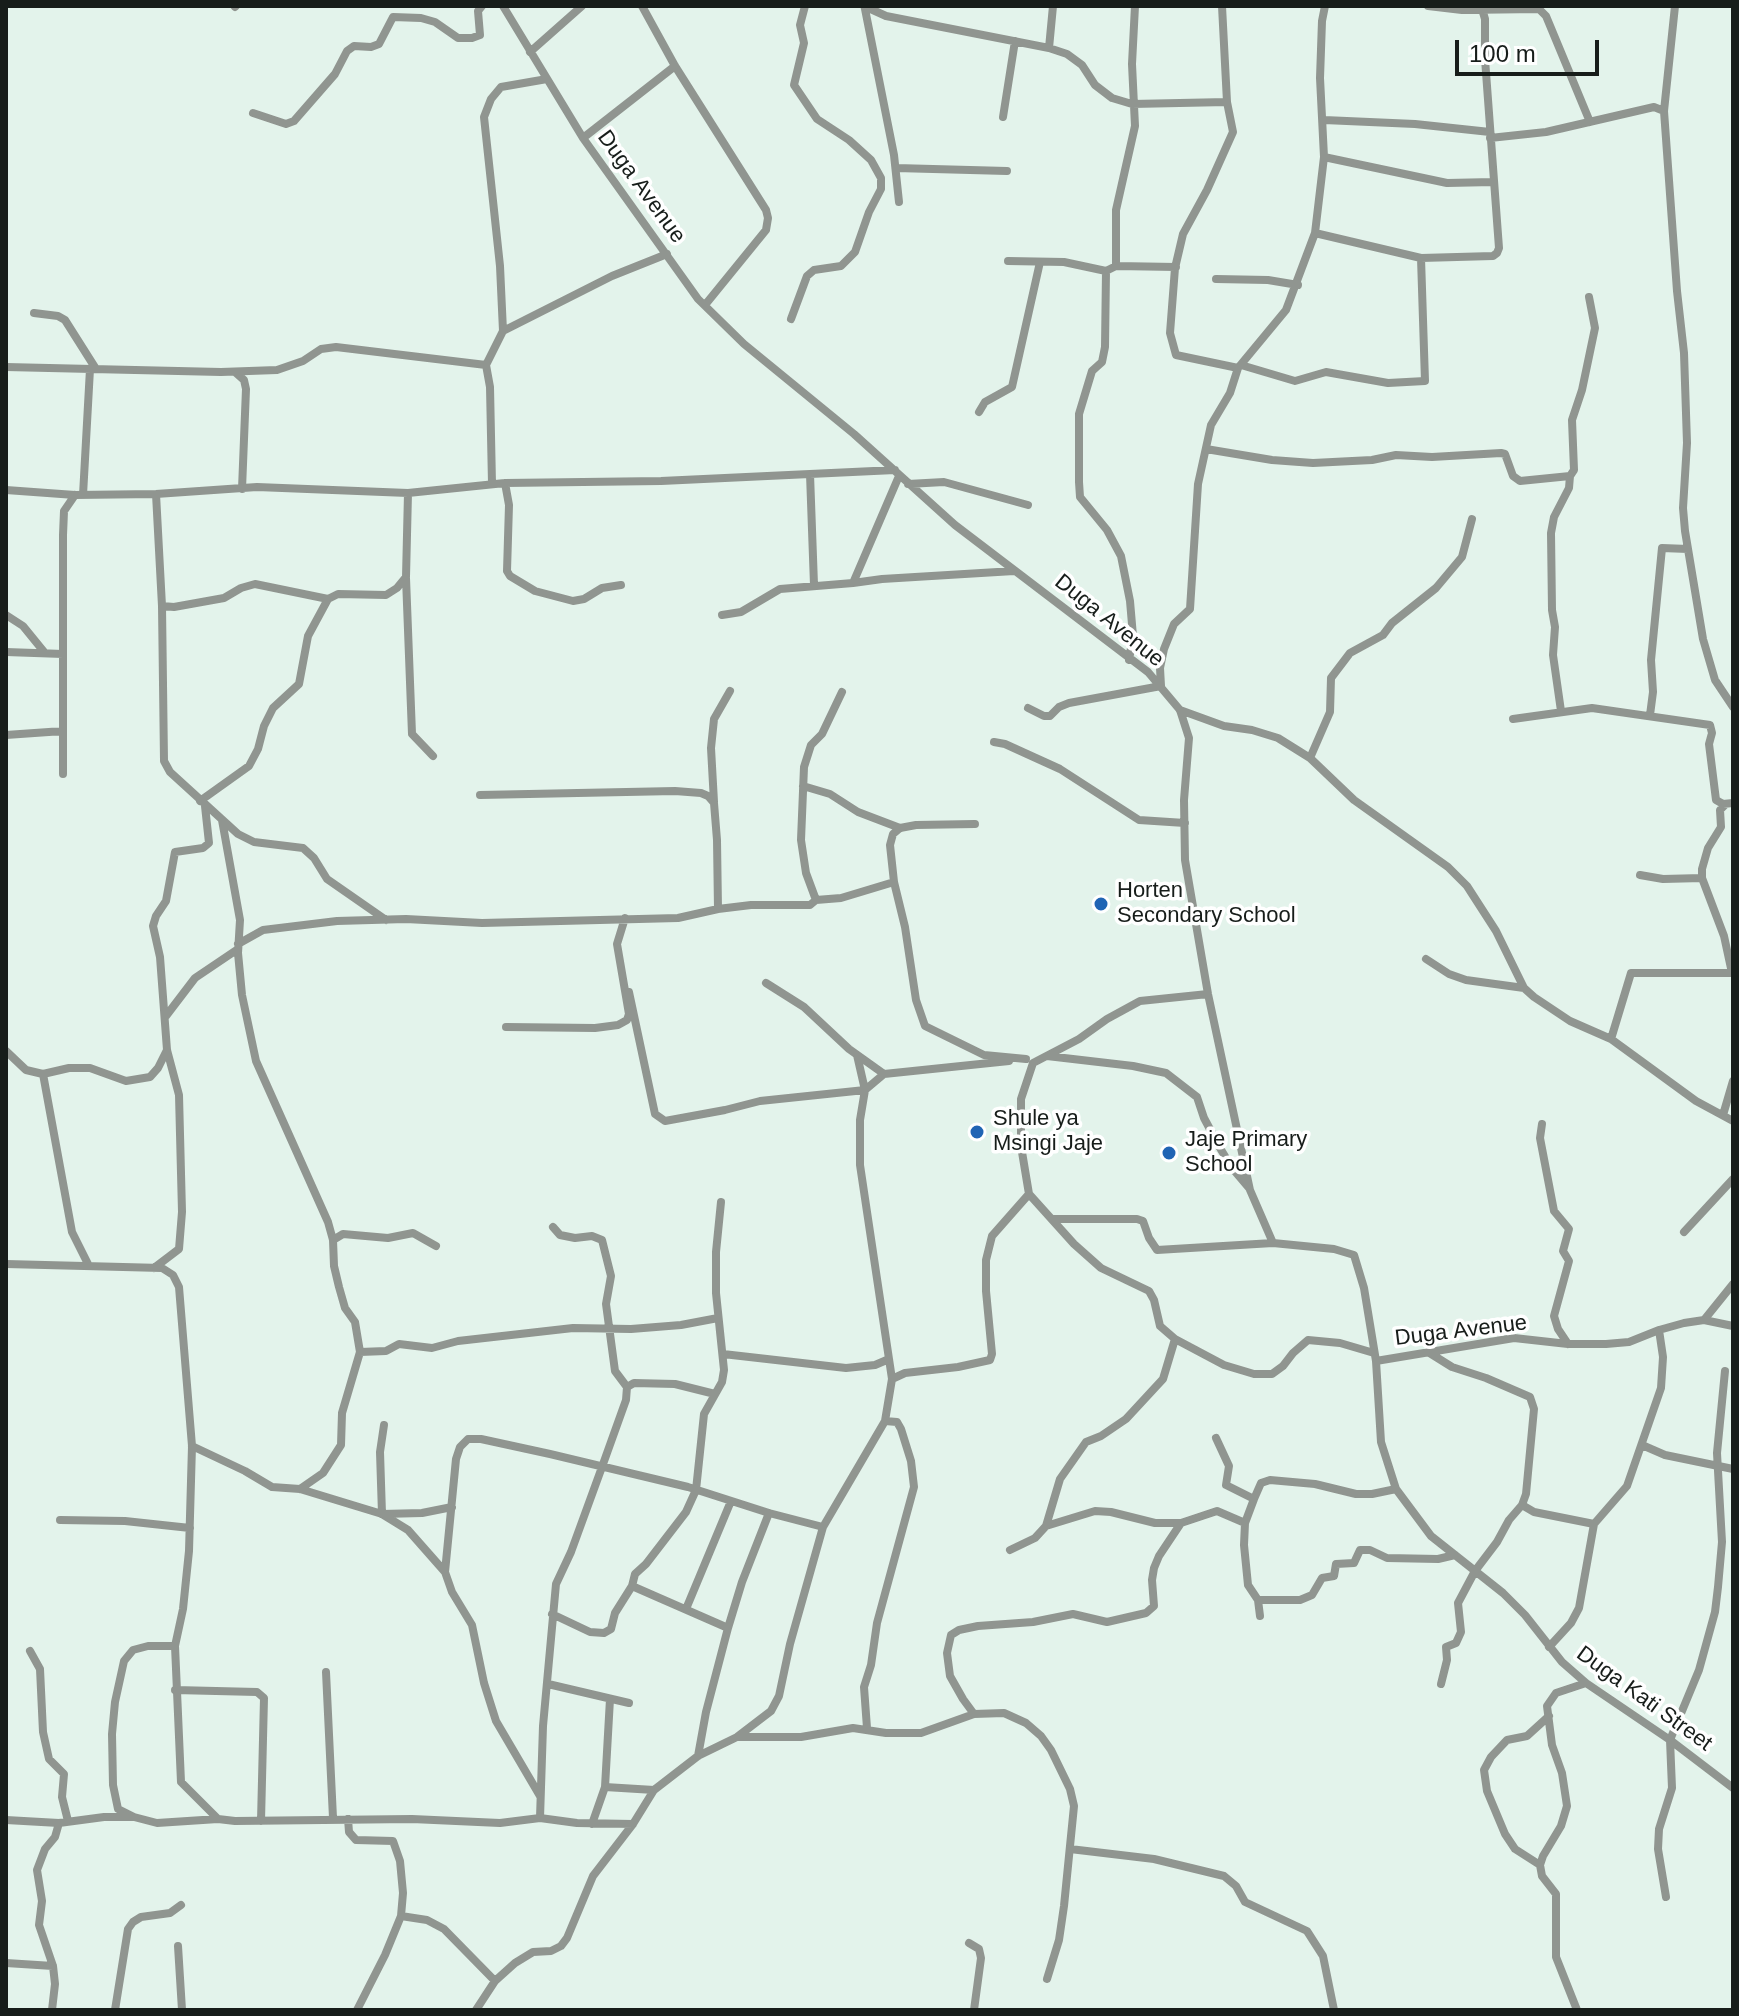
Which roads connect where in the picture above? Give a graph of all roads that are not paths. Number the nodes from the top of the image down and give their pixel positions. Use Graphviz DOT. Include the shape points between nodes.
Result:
graph roads {
  1 [pos="387,6"];
  2 [pos="482,6"];
  3 [pos="503,6"];
  4 [pos="582,6"];
  5 [pos="642,6"];
  6 [pos="805,6"];
  7 [pos="1053,6"];
  8 [pos="1135,6"];
  9 [pos="1222,6"];
  10 [pos="1325,6"];
  11 [pos="1428,6"];
  12 [pos="1675,6"];
  13 [pos="864,7"];
  14 [pos="1500,7"];
  15 [pos="1482,9"];
  16 [pos="393,17"];
  17 [pos="1015,41"];
  18 [pos="1049,48"];
  19 [pos="530,52"];
  20 [pos="675,66"];
  21 [pos="547,79"];
  22 [pos="1227,102"];
  23 [pos="1132,104"];
  24 [pos="1664,111"];
  25 [pos="253,113"];
  26 [pos="1003,117"];
  27 [pos="1324,120"];
  28 [pos="1590,122"];
  29 [pos="1490,135"];
  30 [pos="583,138"];
  31 [pos="1324,157"];
  32 [pos="896,168"];
  33 [pos="1007,171"];
  34 [pos="1493,182"];
  35 [pos="899,202"];
  36 [pos="1315,233"];
  37 [pos="667,254"];
  38 [pos="1421,258"];
  39 [pos="1008,261"];
  40 [pos="1040,262"];
  41 [pos="1116,266"];
  42 [pos="1176,267"];
  43 [pos="1106,271"];
  44 [pos="1216,279"];
  45 [pos="1298,285"];
  46 [pos="1589,297"];
  47 [pos="705,305"];
  48 [pos="34,313"];
  49 [pos="791,319"];
  50 [pos="503,331"];
  51 [pos="486,365"];
  52 [pos="6,367"];
  53 [pos="1239,367"];
  54 [pos="93,369"];
  55 [pos="234,372"];
  56 [pos="979,412"];
  57 [pos="1206,449"];
  58 [pos="897,473"];
  59 [pos="810,474"];
  60 [pos="1570,476"];
  61 [pos="505,483"];
  62 [pos="492,484"];
  63 [pos="908,484"];
  64 [pos="242,489"];
  65 [pos="6,490"];
  66 [pos="408,493"];
  67 [pos="156,494"];
  68 [pos="79,495"];
  69 [pos="1028,505"];
  70 [pos="1472,519"];
  71 [pos="1688,549"];
  72 [pos="1015,571"];
  73 [pos="406,577"];
  74 [pos="853,583"];
  75 [pos="621,585"];
  76 [pos="814,585"];
  77 [pos="328,599"];
  78 [pos="162,606"];
  79 [pos="6,615"];
  80 [pos="722,615"];
  81 [pos="6,652"];
  82 [pos="45,653"];
  83 [pos="63,654"];
  84 [pos="1129,660"];
  85 [pos="1161,686"];
  86 [pos="730,691"];
  87 [pos="842,692"];
  88 [pos="1733,707"];
  89 [pos="1028,708"];
  90 [pos="1180,710"];
  91 [pos="1561,711"];
  92 [pos="1650,715"];
  93 [pos="1513,719"];
  94 [pos="63,731"];
  95 [pos="6,735"];
  96 [pos="994,742"];
  97 [pos="433,756"];
  98 [pos="1310,758"];
  99 [pos="63,774"];
  100 [pos="803,786"];
  101 [pos="480,795"];
  102 [pos="203,803"];
  103 [pos="714,803"];
  104 [pos="1730,803"];
  105 [pos="222,820"];
  106 [pos="1185,823"];
  107 [pos="975,824"];
  108 [pos="900,828"];
  109 [pos="1640,875"];
  110 [pos="1702,878"];
  111 [pos="894,882"];
  112 [pos="816,900"];
  113 [pos="718,909"];
  114 [pos="625,918"];
  115 [pos="386,920"];
  116 [pos="238,946"];
  117 [pos="1426,959"];
  118 [pos="1732,973"];
  119 [pos="766,983"];
  120 [pos="1524,988"];
  121 [pos="629,992"];
  122 [pos="1208,994"];
  123 [pos="166,1016"];
  124 [pos="506,1027"];
  125 [pos="1611,1039"];
  126 [pos="167,1050"];
  127 [pos="6,1051"];
  128 [pos="857,1055"];
  129 [pos="1046,1055"];
  130 [pos="1029,1061"];
  131 [pos="43,1074"];
  132 [pos="884,1074"];
  133 [pos="1733,1081"];
  134 [pos="865,1090"];
  135 [pos="1723,1115"];
  136 [pos="1733,1121"];
  137 [pos="1542,1124"];
  138 [pos="1733,1179"];
  139 [pos="1250,1190"];
  140 [pos="1029,1194"];
  141 [pos="721,1202"];
  142 [pos="1052,1219"];
  143 [pos="553,1227"];
  144 [pos="1684,1232"];
  145 [pos="333,1240"];
  146 [pos="1273,1243"];
  147 [pos="436,1246"];
  148 [pos="6,1264"];
  149 [pos="89,1266"];
  150 [pos="153,1268"];
  151 [pos="1733,1284"];
  152 [pos="718,1318"];
  153 [pos="1704,1320"];
  154 [pos="1733,1326"];
  155 [pos="609,1330"];
  156 [pos="1659,1330"];
  157 [pos="1175,1339"];
  158 [pos="1568,1344"];
  159 [pos="360,1352"];
  160 [pos="1427,1352"];
  161 [pos="723,1354"];
  162 [pos="1375,1357"];
  163 [pos="889,1359"];
  164 [pos="1725,1371"];
  165 [pos="892,1379"];
  166 [pos="627,1387"];
  167 [pos="715,1394"];
  168 [pos="885,1421"];
  169 [pos="384,1425"];
  170 [pos="1216,1438"];
  171 [pos="1642,1445"];
  172 [pos="192,1446"];
  173 [pos="1718,1466"];
  174 [pos="602,1467"];
  175 [pos="1733,1469"];
  176 [pos="300,1489"];
  177 [pos="1396,1489"];
  178 [pos="696,1490"];
  179 [pos="1254,1499"];
  180 [pos="731,1501"];
  181 [pos="1522,1505"];
  182 [pos="452,1507"];
  183 [pos="769,1513"];
  184 [pos="382,1514"];
  185 [pos="60,1520"];
  186 [pos="1181,1523"];
  187 [pos="1245,1523"];
  188 [pos="1594,1524"];
  189 [pos="1046,1526"];
  190 [pos="823,1527"];
  191 [pos="190,1528"];
  192 [pos="1010,1550"];
  193 [pos="1455,1555"];
  194 [pos="1475,1571"];
  195 [pos="445,1572"];
  196 [pos="632,1586"];
  197 [pos="1258,1600"];
  198 [pos="686,1609"];
  199 [pos="552,1614"];
  200 [pos="1260,1616"];
  201 [pos="728,1628"];
  202 [pos="175,1646"];
  203 [pos="1549,1647"];
  204 [pos="30,1651"];
  205 [pos="326,1672"];
  206 [pos="1586,1683"];
  207 [pos="548,1684"];
  208 [pos="1441,1684"];
  209 [pos="175,1690"];
  210 [pos="610,1699"];
  211 [pos="629,1703"];
  212 [pos="974,1714"];
  213 [pos="1549,1716"];
  214 [pos="867,1728"];
  215 [pos="737,1737"];
  216 [pos="1670,1740"];
  217 [pos="698,1756"];
  218 [pos="605,1787"];
  219 [pos="1733,1788"];
  220 [pos="654,1790"];
  221 [pos="540,1796"];
  222 [pos="134,1817"];
  223 [pos="333,1818"];
  224 [pos="540,1818"];
  225 [pos="218,1819"];
  226 [pos="348,1819"];
  227 [pos="6,1820"];
  228 [pos="261,1821"];
  229 [pos="64,1822"];
  230 [pos="592,1824"];
  231 [pos="633,1824"];
  232 [pos="1070,1849"];
  233 [pos="1540,1865"];
  234 [pos="1666,1897"];
  235 [pos="181,1905"];
  236 [pos="401,1916"];
  237 [pos="969,1943"];
  238 [pos="178,1946"];
  239 [pos="6,1963"];
  240 [pos="53,1966"];
  241 [pos="1047,1979"];
  242 [pos="495,1981"];
  243 [pos="52,2010"];
  244 [pos="115,2010"];
  245 [pos="182,2010"];
  246 [pos="357,2010"];
  247 [pos="476,2010"];
  248 [pos="974,2010"];
  249 [pos="1334,2010"];
  250 [pos="1577,2010"];
  1 -- 16 [label="street"];
  2 -- 16 [label="street" via="480,35 472,38 458,38 421,18"];
  3 -- 19 [label="street, Duga Avenue"];
  4 -- 19 [label="street"];
  5 -- 20 [label="street"];
  6 -- 49 [label="street" via="800,25 804,43 794,85 817,119 871,160 881,189 855,252 841,266 807,276"];
  7 -- 18 [label="street"];
  8 -- 23 [label="street"];
  9 -- 22 [label="street"];
  10 -- 27 [label="street" via="1320,78"];
  11 -- 15 [label="street"];
  12 -- 24 [label="street"];
  13 -- 17 [label="street"];
  13 -- 32 [label="street"];
  14 -- 15 [label="street"];
  14 -- 28 [label="street" via="1531,7 1546,16"];
  15 -- 29 [label="street"];
  16 -- 25 [label="street" via="379,44 347,51 335,74 294,121 286,124"];
  17 -- 18 [label="street"];
  17 -- 26 [label="street"];
  18 -- 23 [label="street" via="1082,65 1112,98"];
  19 -- 21 [label="street, Duga Avenue"];
  20 -- 30 [label="street"];
  20 -- 47 [label="street" via="768,218 766,230"];
  21 -- 30 [label="street, Duga Avenue"];
  21 -- 50 [label="street" via="501,87 484,117"];
  22 -- 23 [label="street"];
  22 -- 42 [label="street" via="1233,132 1183,234"];
  23 -- 41 [label="street" via="1135,126 1116,210"];
  24 -- 28 [label="street" via="1654,107"];
  24 -- 71 [label="street" via="1684,353 1683,508"];
  27 -- 29 [label="street"];
  27 -- 31 [label="street"];
  28 -- 29 [label="street" via="1546,132"];
  29 -- 34 [label="street"];
  30 -- 37 [label="street, Duga Avenue"];
  31 -- 34 [label="street" via="1447,183"];
  31 -- 36 [label="street"];
  32 -- 33 [label="street"];
  32 -- 35 [label="street"];
  34 -- 38 [label="street" via="1497,253"];
  36 -- 38 [label="street"];
  36 -- 45 [label="street"];
  37 -- 47 [label="street, Duga Avenue"];
  37 -- 50 [label="street"];
  38 -- 53 [label="street" via="1425,381 1388,383 1326,372 1295,381"];
  39 -- 40 [label="street"];
  40 -- 43 [label="street"];
  40 -- 56 [label="street" via="1012,387 985,402"];
  41 -- 42 [label="street"];
  41 -- 43 [label="street"];
  42 -- 53 [label="street" via="1170,333 1176,355"];
  43 -- 84 [label="street" via="1105,347 1079,414 1079,482 1080,497 1121,556 1133,636"];
  44 -- 45 [label="street"];
  45 -- 53 [label="street" via="1286,310"];
  46 -- 60 [label="street" via="1595,328 1572,420"];
  47 -- 58 [label="street, Duga Avenue"];
  48 -- 54 [label="street" via="65,320"];
  50 -- 51 [label="street"];
  51 -- 55 [label="street" via="336,347 277,370"];
  51 -- 62 [label="street"];
  52 -- 54 [label="street"];
  53 -- 57 [label="street" via="1211,425"];
  54 -- 55 [label="street"];
  54 -- 68 [label="street"];
  55 -- 64 [label="street" via="246,389"];
  57 -- 60 [label="street" via="1313,463 1501,453 1520,481"];
  57 -- 85 [label="street" via="1198,484 1190,609 1174,624 1164,649"];
  58 -- 59 [label="street"];
  58 -- 63 [label="street, Duga Avenue"];
  58 -- 74 [label="street"];
  59 -- 61 [label="street"];
  59 -- 76 [label="street"];
  60 -- 91 [label="street" via="1551,533 1553,655"];
  61 -- 62 [label="street"];
  61 -- 75 [label="street" via="510,576 535,591 573,601"];
  62 -- 66 [label="street"];
  63 -- 69 [label="street" via="944,482"];
  63 -- 72 [label="street, Duga Avenue"];
  64 -- 66 [label="street"];
  64 -- 67 [label="street"];
  65 -- 68 [label="street"];
  66 -- 73 [label="street"];
  67 -- 68 [label="street"];
  67 -- 78 [label="street"];
  68 -- 83 [label="street" via="64,511"];
  70 -- 98 [label="street" via="1462,557 1436,588 1383,635 1350,653 1331,678 1330,712"];
  71 -- 88 [label="street" via="1703,639 1715,680"];
  71 -- 92 [label="street" via="1662,548"];
  72 -- 74 [label="street"];
  72 -- 84 [label="street, Duga Avenue"];
  73 -- 77 [label="street" via="386,595 338,594"];
  73 -- 97 [label="street" via="412,734"];
  74 -- 76 [label="street"];
  76 -- 80 [label="street" via="780,589 741,612"];
  77 -- 78 [label="street" via="255,584 224,598"];
  77 -- 102 [label="street" via="308,636 299,684 273,708 249,766"];
  78 -- 102 [label="street" via="164,761"];
  79 -- 82 [label="street"];
  81 -- 82 [label="street"];
  82 -- 83 [label="street"];
  83 -- 94 [label="street"];
  84 -- 85 [label="street, Duga Avenue"];
  85 -- 89 [label="street" via="1069,703 1050,716"];
  85 -- 90 [label="street, Duga Avenue"];
  86 -- 103 [label="street" via="714,719"];
  87 -- 100 [label="street" via="827,726 811,745"];
  90 -- 98 [label="street" via="1278,738"];
  90 -- 106 [label="street, Duga Avenue" via="1189,738"];
  91 -- 92 [label="street" via="1592,708"];
  91 -- 93 [label="street"];
  92 -- 104 [label="street" via="1710,725 1716,800"];
  94 -- 95 [label="street"];
  94 -- 99 [label="street"];
  96 -- 106 [label="street" via="1060,769 1139,820"];
  98 -- 120 [label="street" via="1354,800 1467,886"];
  100 -- 108 [label="street"];
  100 -- 112 [label="street" via="801,840"];
  101 -- 103 [label="street" via="675,791 701,793"];
  102 -- 105 [label="street"];
  102 -- 123 [label="street" via="209,843 175,852 166,901 153,926"];
  103 -- 113 [label="street"];
  104 -- 110 [label="street" via="1720,810 1721,827 1703,859"];
  105 -- 115 [label="street" via="254,842 303,848 327,879"];
  105 -- 116 [label="street" via="240,920"];
  106 -- 122 [label="street, Duga Avenue" via="1185,860"];
  107 -- 108 [label="street"];
  108 -- 111 [label="street" via="890,845"];
  109 -- 110 [label="street"];
  110 -- 118 [label="street"];
  111 -- 112 [label="street"];
  111 -- 130 [label="street" via="925,1026 984,1055"];
  112 -- 113 [label="street" via="810,905"];
  113 -- 114 [label="street" via="678,918"];
  114 -- 115 [label="street"];
  114 -- 124 [label="street" via="617,944 627,1020 595,1028"];
  115 -- 116 [label="street" via="263,930"];
  116 -- 123 [label="street" via="195,978"];
  116 -- 145 [label="street" via="256,1061"];
  117 -- 120 [label="street" via="1466,980"];
  118 -- 125 [label="street" via="1631,973"];
  119 -- 128 [label="street" via="804,1007"];
  120 -- 125 [label="street" via="1570,1021"];
  121 -- 134 [label="street" via="655,1114 665,1121 760,1101"];
  122 -- 129 [label="street" via="1140,1001"];
  122 -- 139 [label="street, Duga Avenue"];
  123 -- 126 [label="street"];
  125 -- 135 [label="street"];
  126 -- 131 [label="street" via="150,1077 140,1080 126,1081 90,1068"];
  126 -- 150 [label="street" via="179,1095 181,1244"];
  127 -- 131 [label="street" via="26,1070"];
  128 -- 132 [label="street"];
  128 -- 134 [label="street"];
  129 -- 130 [label="street"];
  129 -- 139 [label="street" via="1166,1073 1197,1097 1220,1148"];
  130 -- 132 [label="street"];
  130 -- 140 [label="street" via="1021,1099 1021,1146"];
  131 -- 149 [label="street" via="72,1232"];
  132 -- 134 [label="street"];
  133 -- 135 [label="street"];
  134 -- 163 [label="street" via="860,1165"];
  135 -- 136 [label="street"];
  137 -- 158 [label="street" via="1554,1211 1569,1229 1563,1251 1569,1261 1554,1316"];
  138 -- 144 [label="street"];
  139 -- 146 [label="street, Duga Avenue"];
  140 -- 142 [label="street"];
  140 -- 165 [label="street" via="992,1236 986,1260 990,1360"];
  141 -- 152 [label="street"];
  142 -- 146 [label="street" via="1137,1219 1157,1250"];
  142 -- 157 [label="street" via="1101,1268 1149,1291 1160,1326"];
  143 -- 155 [label="street" via="560,1235 602,1240 611,1276"];
  145 -- 147 [label="street" via="343,1234 388,1238 413,1233"];
  145 -- 159 [label="street" via="339,1287 355,1322"];
  146 -- 162 [label="street, Duga Avenue" via="1354,1255"];
  148 -- 149 [label="street"];
  149 -- 150 [label="street"];
  150 -- 172 [label="street" via="173,1275 179,1287"];
  151 -- 153 [label="street"];
  152 -- 155 [label="street"];
  152 -- 161 [label="street"];
  153 -- 154 [label="street, Duga Avenue"];
  153 -- 156 [label="street, Duga Avenue"];
  155 -- 159 [label="street" via="573,1328"];
  155 -- 166 [label="street" via="615,1371"];
  156 -- 158 [label="street, Duga Avenue" via="1629,1342"];
  156 -- 171 [label="street" via="1661,1388"];
  157 -- 162 [label="street" via="1254,1374 1272,1374 1308,1340 1340,1343"];
  157 -- 189 [label="street" via="1163,1379 1126,1419 1086,1442 1067,1465"];
  158 -- 160 [label="street, Duga Avenue" via="1514,1338"];
  159 -- 176 [label="street" via="342,1413 341,1445 323,1473"];
  160 -- 162 [label="street, Duga Avenue"];
  160 -- 181 [label="street" via="1530,1397 1534,1409"];
  161 -- 163 [label="street" via="846,1368"];
  161 -- 167 [label="street" via="722,1382"];
  162 -- 177 [label="street, Duga Kati Street" via="1381,1442"];
  163 -- 165 [label="street"];
  164 -- 173 [label="street"];
  165 -- 168 [label="street"];
  166 -- 167 [label="street" via="675,1384"];
  166 -- 174 [label="street"];
  167 -- 178 [label="street" via="704,1414"];
  168 -- 190 [label="street"];
  168 -- 214 [label="street" via="897,1422 901,1429 914,1487 864,1687"];
  169 -- 184 [label="street"];
  170 -- 179 [label="street" via="1229,1466 1226,1485"];
  171 -- 173 [label="street"];
  171 -- 188 [label="street" via="1627,1486"];
  172 -- 176 [label="street" via="272,1487"];
  172 -- 191 [label="street"];
  173 -- 175 [label="street"];
  173 -- 216 [label="street" via="1722,1542 1715,1612 1699,1670"];
  174 -- 178 [label="street"];
  174 -- 182 [label="street" via="468,1439 456,1459"];
  174 -- 199 [label="street" via="556,1584"];
  176 -- 184 [label="street"];
  177 -- 179 [label="street" via="1356,1494 1270,1480 1261,1483"];
  177 -- 193 [label="street, Duga Kati Street" via="1431,1536"];
  178 -- 180 [label="street"];
  178 -- 196 [label="street" via="686,1512 639,1568"];
  179 -- 187 [label="street"];
  180 -- 183 [label="street"];
  180 -- 198 [label="street"];
  181 -- 188 [label="street"];
  181 -- 194 [label="street"];
  182 -- 184 [label="street"];
  182 -- 195 [label="street"];
  183 -- 190 [label="street"];
  183 -- 201 [label="street"];
  184 -- 195 [label="street" via="408,1530"];
  185 -- 191 [label="street"];
  186 -- 187 [label="street" via="1217,1511"];
  186 -- 189 [label="street" via="1095,1511"];
  186 -- 212 [label="street" via="1154,1568 1154,1606 1146,1613 1107,1622 1073,1614 978,1626 951,1635 950,1676"];
  187 -- 197 [label="street" via="1248,1585"];
  188 -- 203 [label="street" via="1579,1608"];
  189 -- 192 [label="street"];
  190 -- 215 [label="street" via="779,1696 771,1711"];
  191 -- 202 [label="street"];
  193 -- 194 [label="street, Duga Kati Street"];
  193 -- 197 [label="street" via="1387,1558 1360,1550 1354,1563 1336,1564 1334,1576 1322,1578 1312,1595"];
  194 -- 203 [label="street, Duga Kati Street" via="1525,1615"];
  194 -- 208 [label="street" via="1458,1603 1461,1632 1456,1643 1446,1647"];
  195 -- 221 [label="street" via="472,1625 496,1721"];
  196 -- 198 [label="street"];
  196 -- 199 [label="street" via="604,1633"];
  197 -- 200 [label="street"];
  198 -- 201 [label="street"];
  199 -- 207 [label="street"];
  201 -- 217 [label="street"];
  202 -- 209 [label="street"];
  202 -- 222 [label="street" via="133,1650 124,1661 112,1734 113,1785 118,1809"];
  203 -- 206 [label="street, Duga Kati Street"];
  204 -- 229 [label="street" via="40,1669 49,1759 64,1774"];
  205 -- 223 [label="street"];
  206 -- 213 [label="street" via="1556,1693 1547,1706"];
  206 -- 216 [label="street, Duga Kati Street"];
  207 -- 210 [label="street"];
  207 -- 221 [label="street"];
  209 -- 225 [label="street" via="181,1782"];
  209 -- 228 [label="street" via="257,1692 264,1698"];
  210 -- 211 [label="street"];
  210 -- 218 [label="street"];
  212 -- 214 [label="street" via="921,1733"];
  212 -- 232 [label="street" via="1004,1713 1026,1723 1051,1750 1074,1806"];
  213 -- 233 [label="street" via="1567,1806"];
  213 -- 233 [label="street" via="1527,1736 1507,1740 1484,1770 1505,1834 1515,1849"];
  214 -- 215 [label="street" via="801,1737"];
  215 -- 217 [label="street"];
  216 -- 219 [label="street, Duga Kati Street"];
  216 -- 234 [label="street" via="1672,1788 1658,1849"];
  217 -- 220 [label="street"];
  218 -- 220 [label="street"];
  218 -- 230 [label="street"];
  220 -- 231 [label="street"];
  221 -- 224 [label="street"];
  222 -- 225 [label="street" via="157,1823"];
  222 -- 229 [label="street"];
  223 -- 226 [label="street"];
  223 -- 228 [label="street"];
  224 -- 226 [label="street" via="500,1823"];
  224 -- 230 [label="street"];
  225 -- 228 [label="street"];
  226 -- 236 [label="street" via="356,1840 393,1841 396,1846"];
  227 -- 229 [label="street"];
  229 -- 240 [label="street" via="37,1870 39,1925"];
  230 -- 231 [label="street"];
  231 -- 242 [label="street" via="593,1876 561,1946 533,1952"];
  232 -- 241 [label="street" via="1059,1940"];
  232 -- 249 [label="street" via="1154,1859 1224,1876 1245,1902 1307,1931 1323,1956"];
  233 -- 250 [label="street" via="1556,1894 1556,1957"];
  235 -- 244 [label="street" via="170,1913 141,1917 128,1929"];
  236 -- 242 [label="street" via="444,1929"];
  236 -- 246 [label="street"];
  237 -- 248 [label="street" via="979,1949 981,1958"];
  238 -- 245 [label="street"];
  239 -- 240 [label="street"];
  240 -- 243 [label="street"];
  242 -- 247 [label="street"];
}
